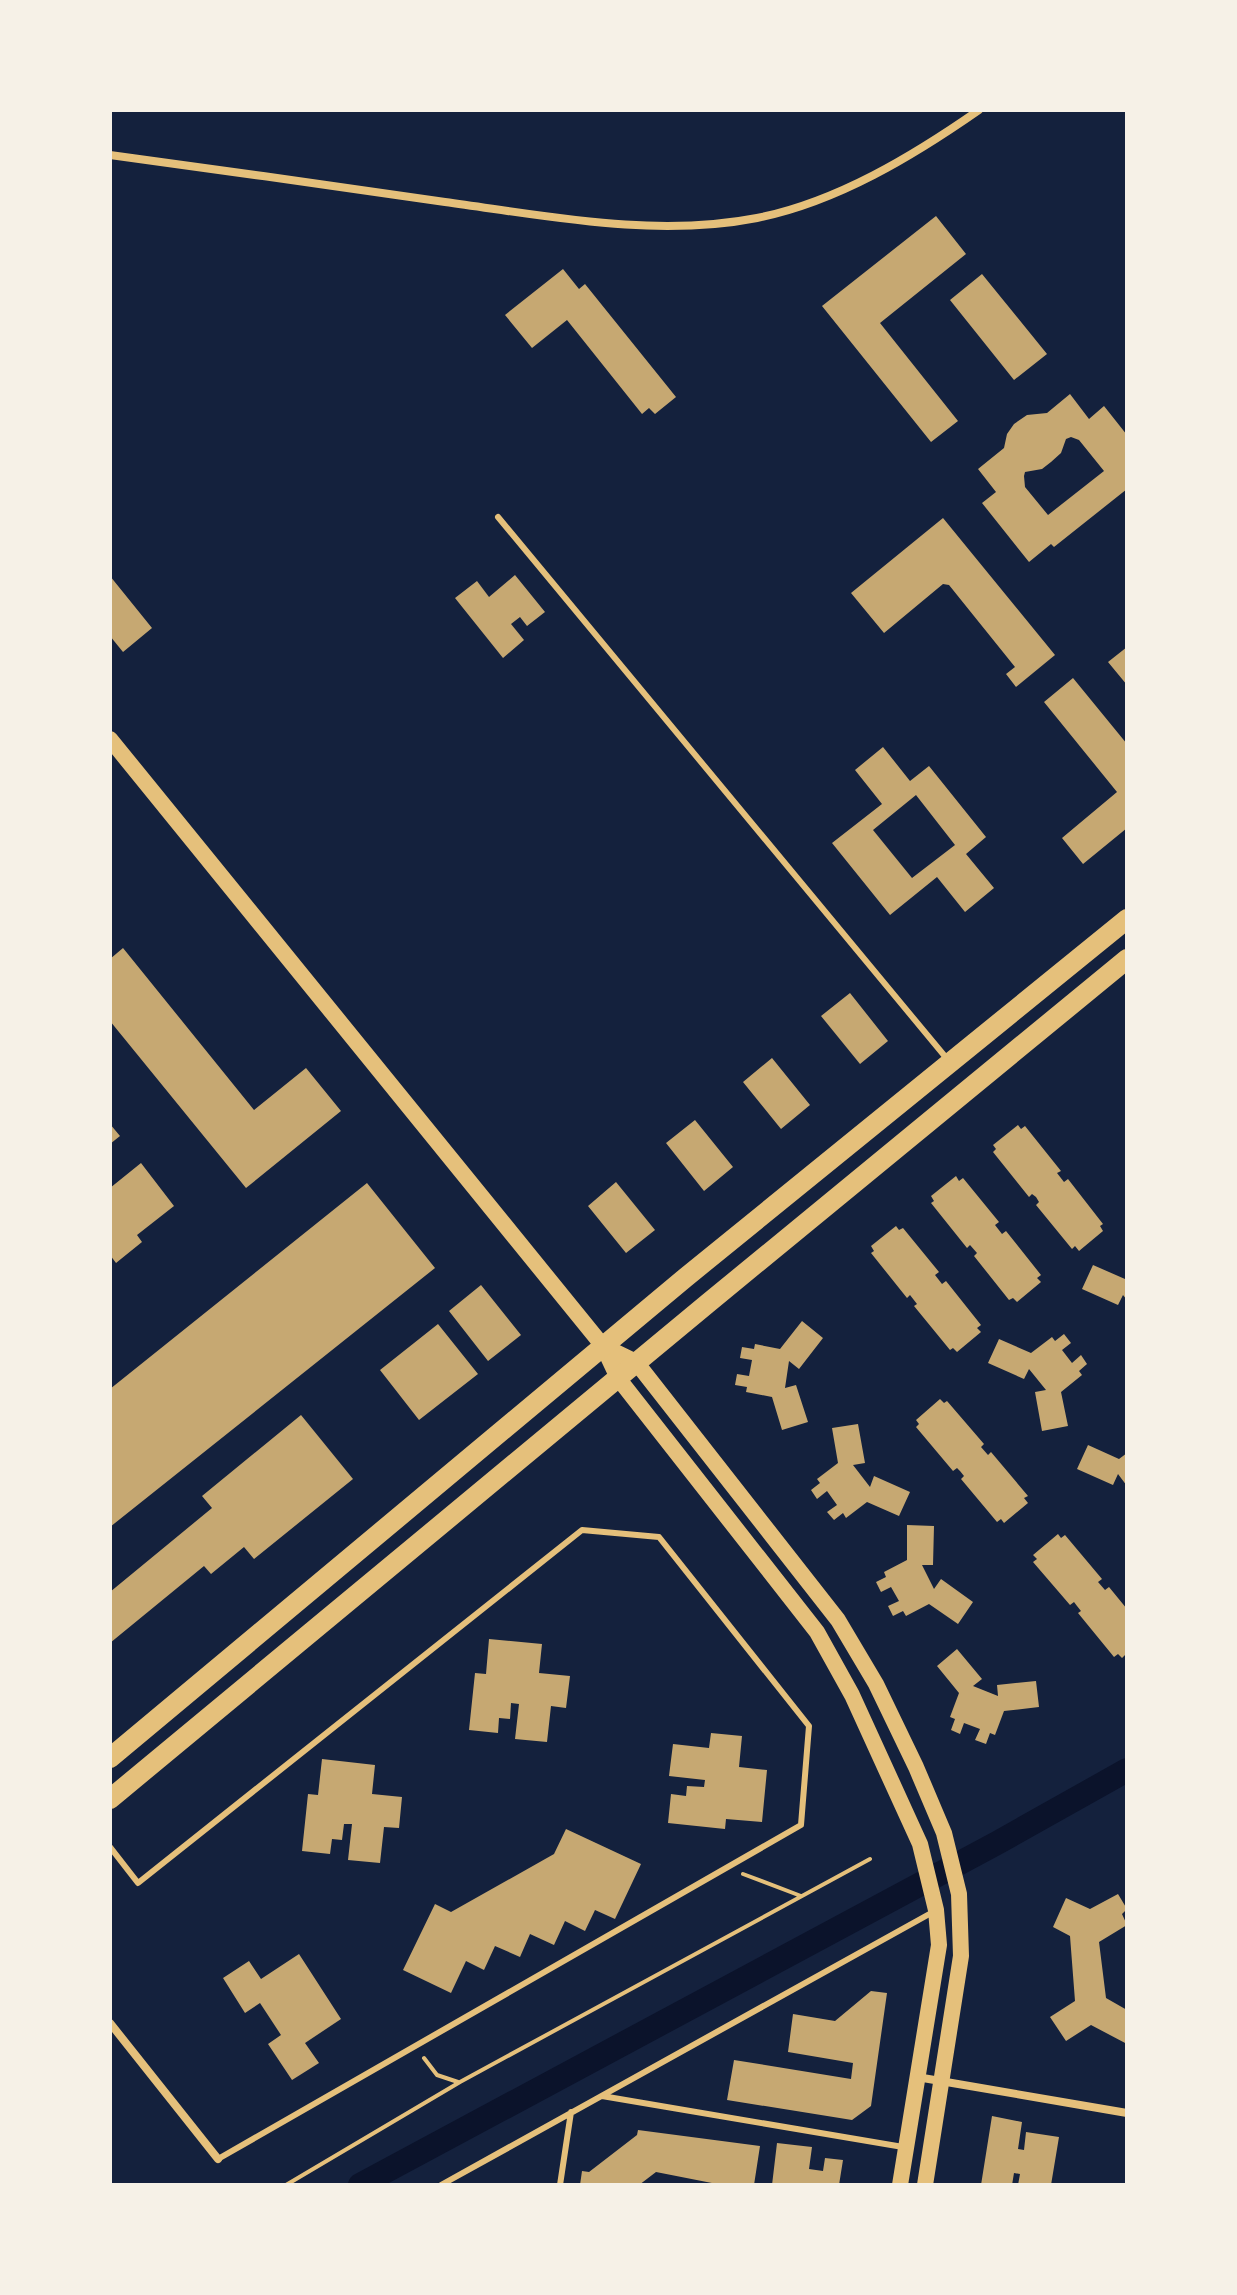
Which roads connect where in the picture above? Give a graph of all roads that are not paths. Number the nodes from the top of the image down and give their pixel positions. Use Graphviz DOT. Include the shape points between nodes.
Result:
graph roads {
  1 [pos="979,110"];
  2 [pos="110,155"];
  3 [pos="498,517"];
  4 [pos="110,739"];
  5 [pos="1127,919"];
  6 [pos="1127,959"];
  7 [pos="950,1063"];
  8 [pos="603,1346"];
  9 [pos="636,1362"];
  10 [pos="618,1378"];
  11 [pos="110,1758"];
  12 [pos="110,1799"];
  13 [pos="110,1847"];
  14 [pos="936,1910"];
  15 [pos="110,2023"];
  16 [pos="917,2077"];
  17 [pos="941,2081"];
  18 [pos="601,2096"];
  19 [pos="571,2112"];
  20 [pos="1127,2113"];
  21 [pos="906,2147"];
  22 [pos="218,2159"];
  23 [pos="441,2185"];
  24 [pos="560,2185"];
  25 [pos="900,2185"];
  26 [pos="925,2185"];
  1 -- 2 [label="street" via="890,166 836,192 782,212 704,226 612,224"];
  3 -- 7 [label="lane"];
  4 -- 8 [label="main road"];
  5 -- 7 [label="main road"];
  6 -- 9 [label="main road"];
  7 -- 8 [label="main road"];
  8 -- 9 [label="main road"];
  8 -- 10 [label="main road"];
  8 -- 11 [label="main road"];
  9 -- 10 [label="main road"];
  9 -- 17 [label="main road" via="838,1620 876,1684 944,1833 959,1894 961,1956"];
  10 -- 12 [label="main road"];
  10 -- 14 [label="main road" via="817,1632 920,1844"];
  13 -- 22 [label="lane" via="138,1883 582,1530 659,1537 809,1726 801,1825"];
  14 -- 16 [label="main road" via="939,1945"];
  14 -- 18 [label="lane"];
  15 -- 22 [label="street"];
  16 -- 17 [label="street"];
  16 -- 21 [label="main road"];
  17 -- 20 [label="street"];
  17 -- 26 [label="main road"];
  18 -- 19 [label="lane"];
  18 -- 21 [label="lane"];
  19 -- 23 [label="lane"];
  19 -- 24 [label="lane"];
  21 -- 25 [label="main road"];
}
